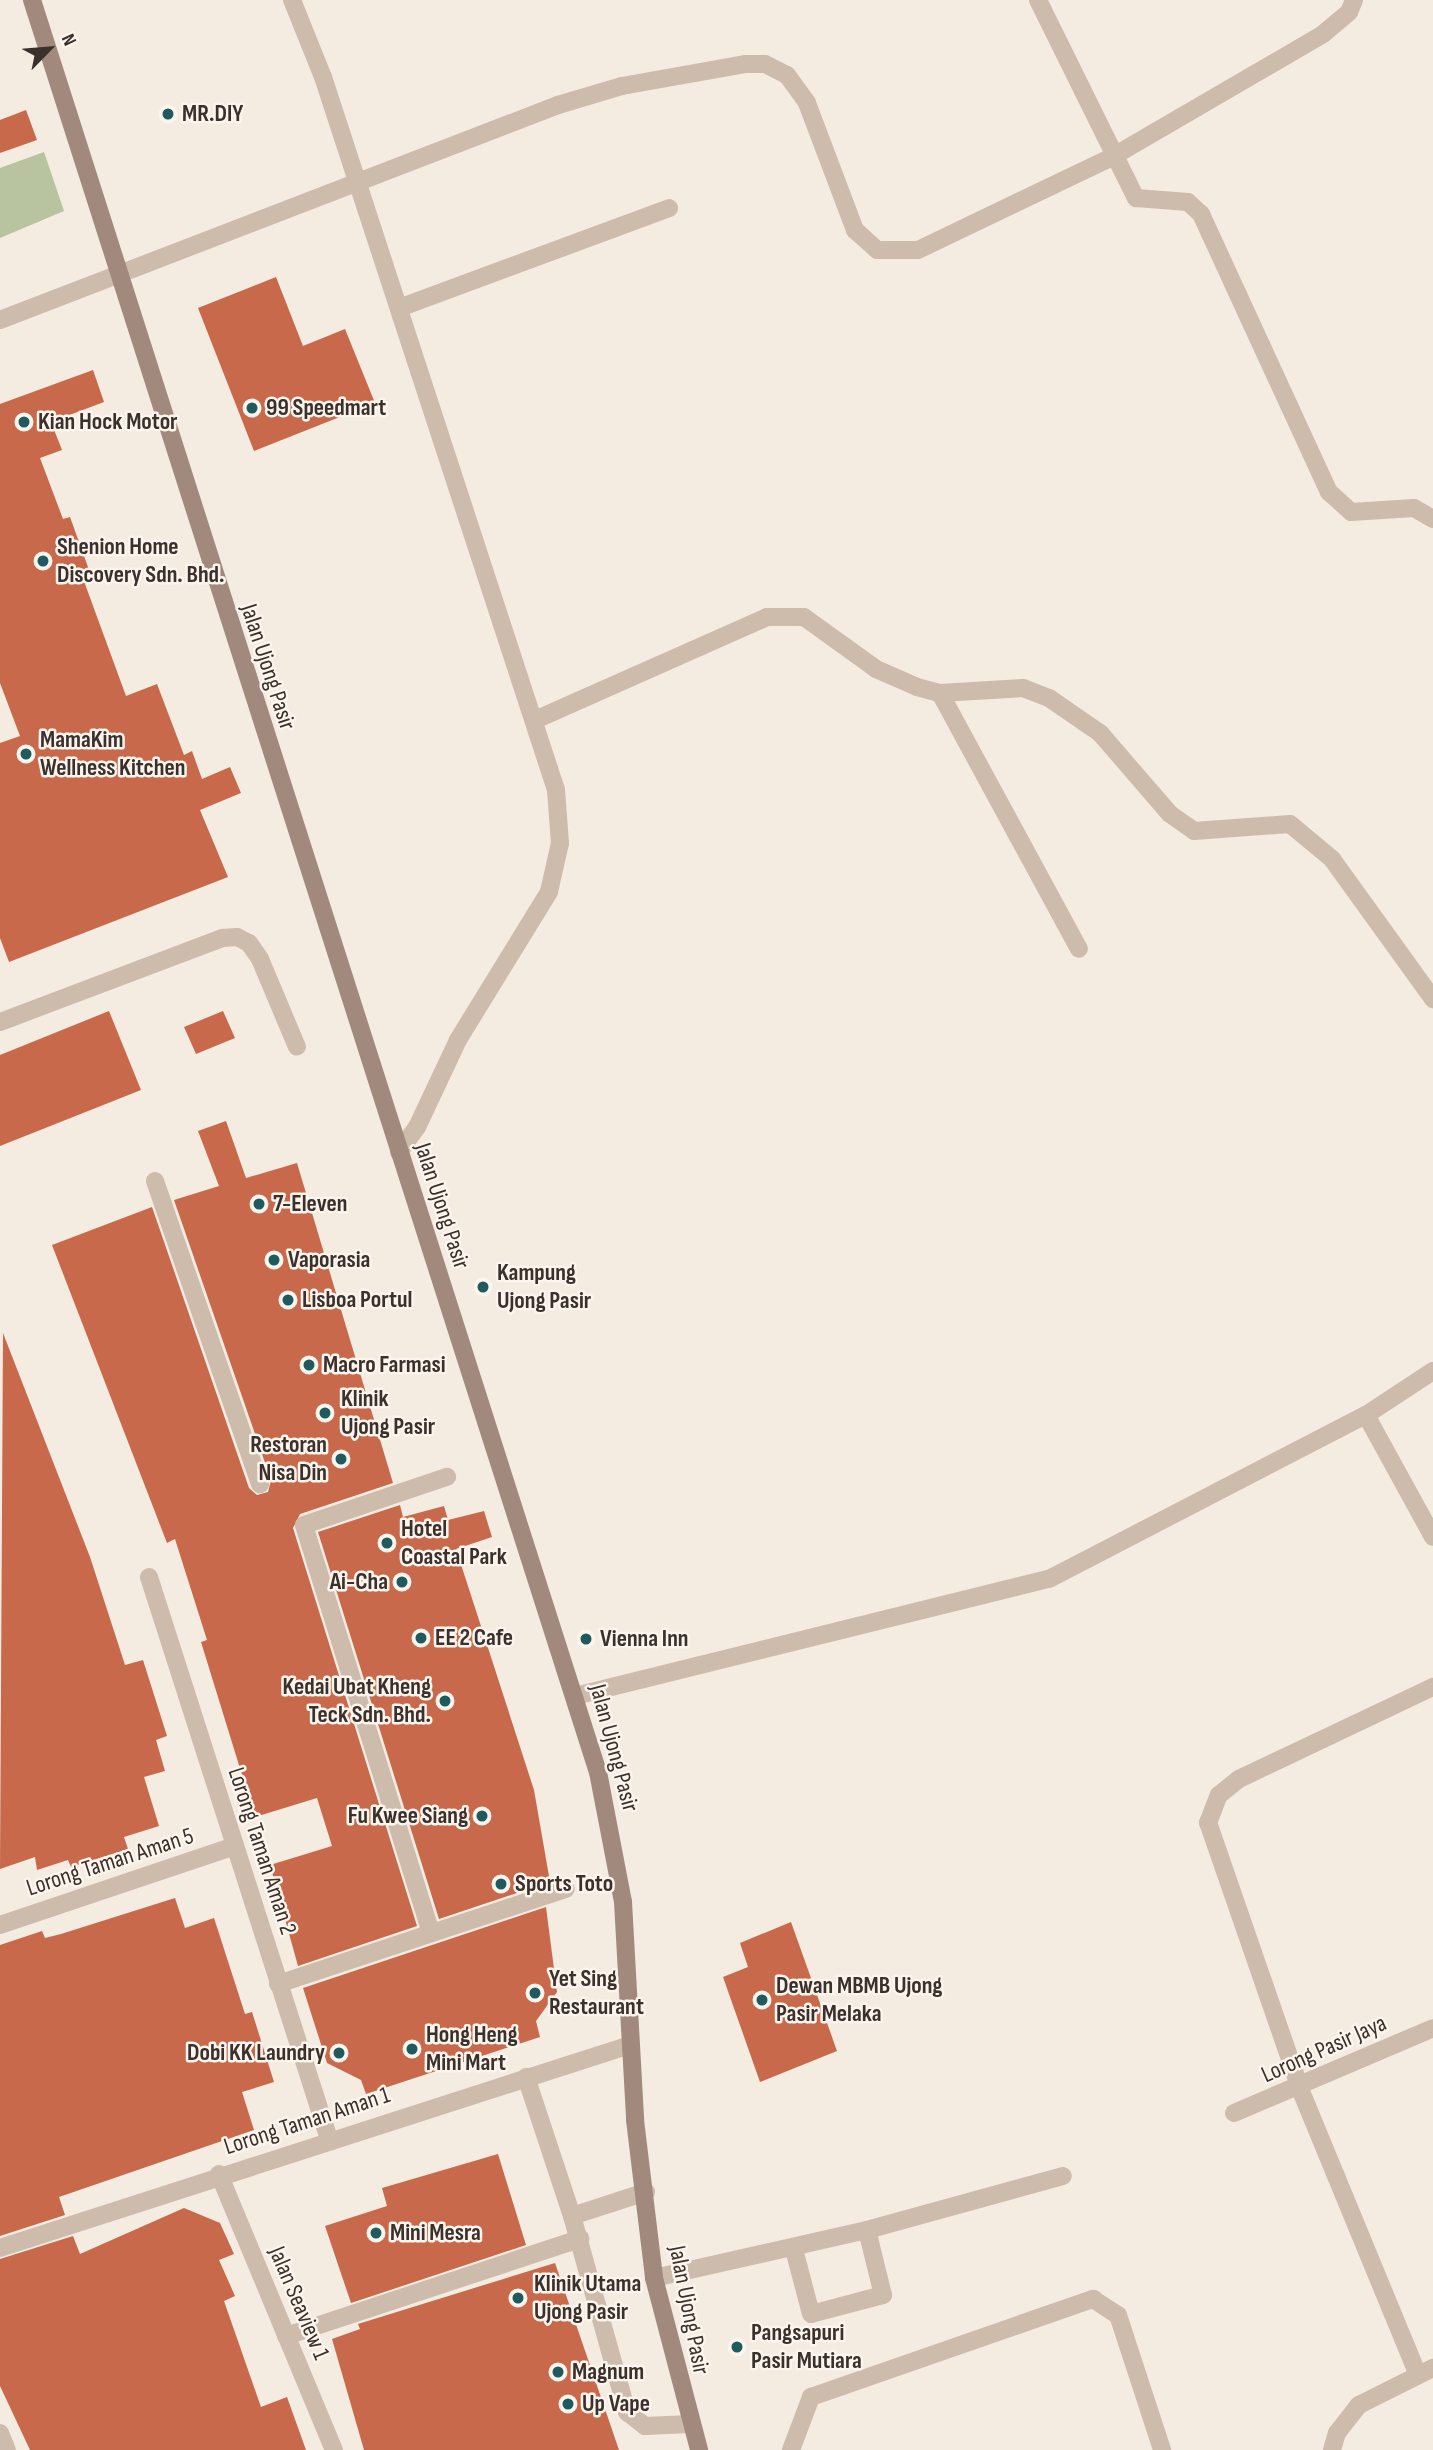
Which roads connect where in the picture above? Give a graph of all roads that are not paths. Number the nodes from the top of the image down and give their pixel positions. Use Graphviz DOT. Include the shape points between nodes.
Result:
graph roads {
  1 [pos="32,0"];
  2 [pos="292,0"];
  3 [pos="1038,0"];
  4 [pos="1354,0"];
  5 [pos="1112,157"];
  6 [pos="358,183"];
  7 [pos="669,208"];
  8 [pos="118,271"];
  9 [pos="399,308"];
  10 [pos="0,320"];
  11 [pos="1433,519"];
  12 [pos="940,693"];
  13 [pos="534,720"];
  14 [pos="1079,949"];
  15 [pos="1433,999"];
  16 [pos="2,1016"];
  17 [pos="297,1047"];
  18 [pos="399,1152"];
  19 [pos="155,1181"];
  20 [pos="1433,1371"];
  21 [pos="1366,1415"];
  22 [pos="447,1477"];
  23 [pos="260,1484"];
  24 [pos="1433,1537"];
  25 [pos="149,1577"];
  26 [pos="1433,1687"];
  27 [pos="575,1696"];
  28 [pos="235,1846"];
  29 [pos="566,1889"];
  30 [pos="0,1925"];
  31 [pos="430,1933"];
  32 [pos="278,1984"];
  33 [pos="1433,2028"];
  34 [pos="630,2046"];
  35 [pos="526,2077"];
  36 [pos="1300,2088"];
  37 [pos="1234,2113"];
  38 [pos="329,2139"];
  39 [pos="219,2174"];
  40 [pos="1063,2176"];
  41 [pos="646,2192"];
  42 [pos="572,2216"];
  43 [pos="867,2230"];
  44 [pos="580,2239"];
  45 [pos="0,2248"];
  46 [pos="794,2249"];
  47 [pos="654,2278"];
  48 [pos="286,2336"];
  49 [pos="1425,2372"];
  50 [pos="690,2424"];
  51 [pos="0,2433"];
  52 [pos="7,2450"];
  53 [pos="334,2450"];
  54 [pos="699,2450"];
  55 [pos="791,2450"];
  56 [pos="1162,2450"];
  57 [pos="1332,2450"];
  1 -- 8 [label="main road, Jalan Ujong Pasir"];
  2 -- 6 [label="street"];
  3 -- 5 [label="street"];
  4 -- 5 [label="street" via="1349,12 1324,34"];
  5 -- 6 [label="street" via="918,250 877,250 855,230 843,205 807,103 787,75 765,64 746,64 622,86 558,104"];
  5 -- 11 [label="street" via="1136,198 1188,202 1201,214 1329,492 1351,512 1414,509"];
  6 -- 8 [label="street"];
  6 -- 9 [label="street"];
  7 -- 9 [label="street"];
  8 -- 10 [label="street"];
  8 -- 18 [label="main road, Jalan Ujong Pasir"];
  9 -- 13 [label="street"];
  12 -- 13 [label="street" via="876,669 804,617 767,617"];
  12 -- 14 [label="street"];
  12 -- 15 [label="street" via="1023,688 1049,698 1100,733 1170,814 1194,831 1290,824 1332,859"];
  13 -- 18 [label="street" via="556,790 560,843 549,892 458,1040 417,1127"];
  16 -- 17 [label="street" via="222,938 237,937 250,943 260,959"];
  18 -- 27 [label="main road, Jalan Ujong Pasir"];
  19 -- 23 [label="street"];
  20 -- 21 [label="street"];
  21 -- 24 [label="street"];
  21 -- 27 [label="street" via="1049,1579"];
  22 -- 31 [label="street" via="304,1525"];
  25 -- 28 [label="street, Lorong Taman Aman 2"];
  26 -- 36 [label="street" via="1239,1779 1219,1795 1208,1823"];
  27 -- 34 [label="main road, Jalan Ujong Pasir" via="615,1850 623,1902"];
  28 -- 30 [label="street, Lorong Taman Aman 5"];
  28 -- 32 [label="street, Lorong Taman Aman 2"];
  29 -- 31 [label="street"];
  31 -- 32 [label="street"];
  32 -- 38 [label="street, Lorong Taman Aman 2"];
  33 -- 36 [label="street, Lorong Pasir Jaya"];
  34 -- 35 [label="street, Lorong Taman Aman 1"];
  34 -- 41 [label="main road, Jalan Ujong Pasir"];
  35 -- 38 [label="street, Lorong Taman Aman 1"];
  35 -- 42 [label="street"];
  36 -- 37 [label="street, Lorong Pasir Jaya"];
  36 -- 49 [label="street"];
  38 -- 39 [label="street, Lorong Taman Aman 1"];
  39 -- 45 [label="street, Lorong Taman Aman 1"];
  39 -- 48 [label="street, Jalan Seaview 1"];
  40 -- 43 [label="street"];
  41 -- 42 [label="street"];
  41 -- 47 [label="main road, Jalan Ujong Pasir"];
  42 -- 44 [label="street"];
  43 -- 46 [label="street"];
  43 -- 46 [label="street" via="883,2295 811,2314"];
  44 -- 48 [label="street"];
  44 -- 50 [label="street" via="627,2412 645,2426"];
  46 -- 47 [label="street"];
  47 -- 50 [label="main road, Jalan Ujong Pasir"];
  48 -- 53 [label="street, Jalan Seaview 1"];
  49 -- 57 [label="street" via="1359,2405 1337,2433"];
  50 -- 54 [label="main road, Jalan Ujong Pasir"];
  51 -- 52 [label="street"];
  55 -- 56 [label="street" via="811,2397 1093,2299 1118,2315"];
}
